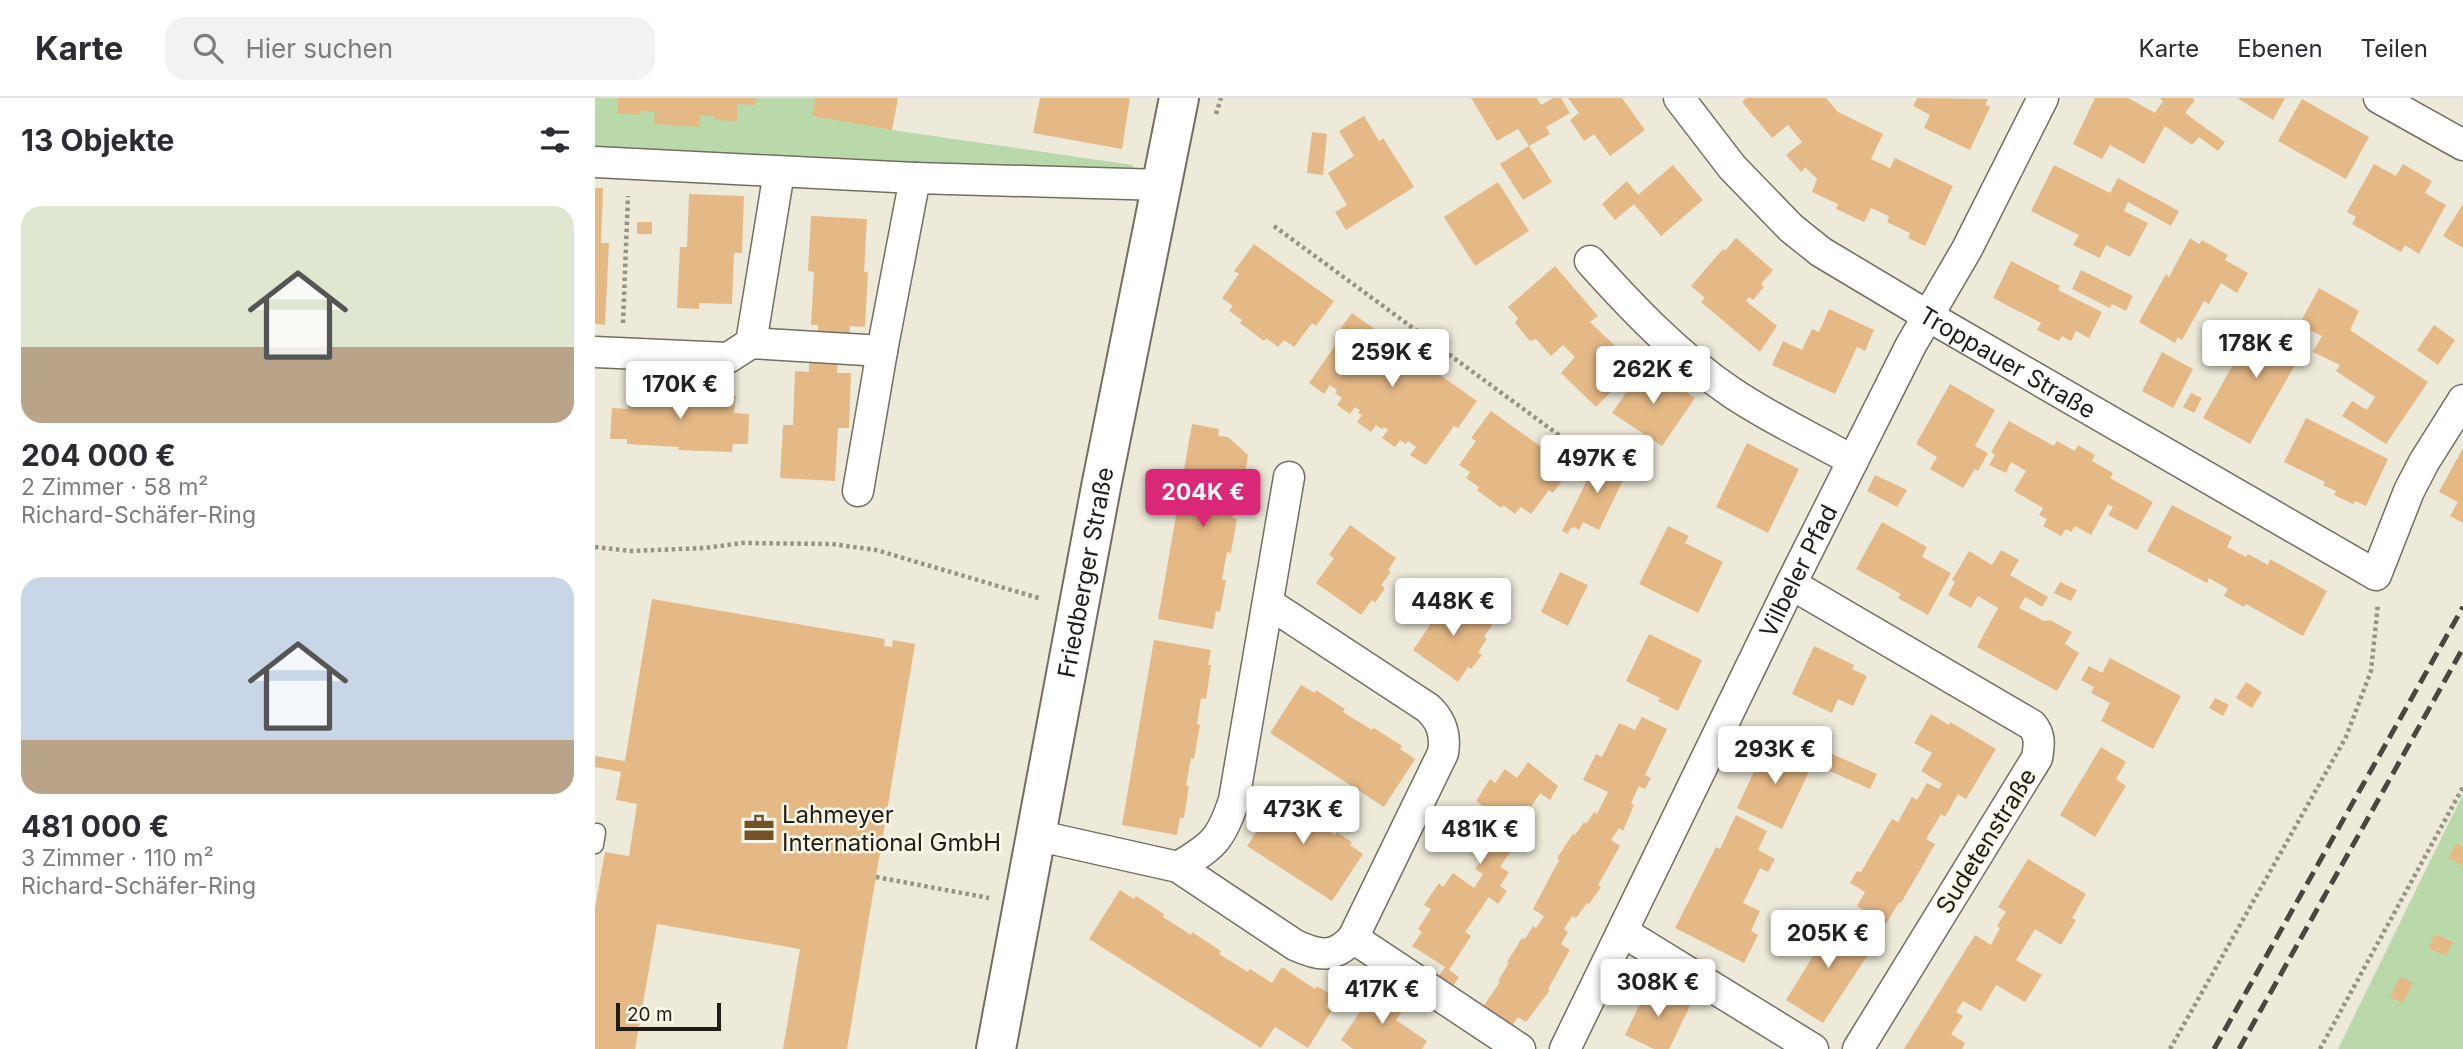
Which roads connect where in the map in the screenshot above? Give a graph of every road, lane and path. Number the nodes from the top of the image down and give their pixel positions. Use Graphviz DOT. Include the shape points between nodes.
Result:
graph roads {
  1 [pos="1179,98"];
  2 [pos="1679,98"];
  3 [pos="2043,98"];
  4 [pos="2379,98"];
  5 [pos="2463,145"];
  6 [pos="595,162"];
  7 [pos="630,163"];
  8 [pos="779,172"];
  9 [pos="915,178"];
  10 [pos="1163,185"];
  11 [pos="1274,226"];
  12 [pos="1590,261"];
  13 [pos="1928,316"];
  14 [pos="751,342"];
  15 [pos="882,351"];
  16 [pos="608,352"];
  17 [pos="2463,400"];
  18 [pos="1582,452"];
  19 [pos="1853,461"];
  20 [pos="1289,477"];
  21 [pos="858,491"];
  22 [pos="595,547"];
  23 [pos="2376,575"];
  24 [pos="1790,584"];
  25 [pos="1042,599"];
  26 [pos="1268,603"];
  27 [pos="2463,787"];
  28 [pos="1035,835"];
  29 [pos="1178,867"];
  30 [pos="876,877"];
  31 [pos="990,898"];
  32 [pos="1623,932"];
  33 [pos="1353,938"];
  34 [pos="996,1049"];
  35 [pos="1520,1049"];
  36 [pos="1565,1049"];
  37 [pos="1813,1049"];
  38 [pos="1858,1049"];
  39 [pos="2169,1049"];
  40 [pos="2320,1049"];
  1 -- 10 [label="street, Friedberger Straße"];
  2 -- 13 [label="street, Troppauer Straße" via="1732,167 1791,228 1848,269"];
  3 -- 13 [label="street, Vilbeler Pfad"];
  4 -- 5 [label="street"];
  6 -- 7 [label="street"];
  7 -- 8 [label="street"];
  7 -- 16 [label="path"];
  8 -- 9 [label="street"];
  8 -- 14 [label="street"];
  9 -- 10 [label="street"];
  9 -- 15 [label="street"];
  10 -- 28 [label="street, Friedberger Straße"];
  11 -- 18 [label="path"];
  12 -- 19 [label="street" via="1644,321 1722,386"];
  13 -- 19 [label="street, Vilbeler Pfad"];
  13 -- 23 [label="street, Troppauer Straße"];
  14 -- 15 [label="street"];
  14 -- 16 [label="street" via="729,358"];
  15 -- 21 [label="street"];
  17 -- 23 [label="street" via="2409,491"];
  19 -- 24 [label="street, Vilbeler Pfad"];
  20 -- 26 [label="street"];
  22 -- 25 [label="path" via="631,551 742,543 832,544 876,550"];
  23 -- 39 [label="path" via="2378,607 2371,671 2346,737"];
  24 -- 32 [label="street, Vilbeler Pfad"];
  24 -- 38 [label="street, Sudetenstraße" via="2038,732 2037,758"];
  26 -- 29 [label="street" via="1226,826 1210,847"];
  26 -- 33 [label="street" via="1428,708 1437,715 1445,740 1443,753"];
  27 -- 40 [label="path"];
  28 -- 29 [label="street"];
  28 -- 34 [label="street, Friedberger Straße"];
  29 -- 33 [label="street" via="1312,953 1343,949"];
  30 -- 31 [label="path"];
  32 -- 36 [label="street, Vilbeler Pfad"];
  32 -- 37 [label="street"];
  33 -- 35 [label="street"];
}
